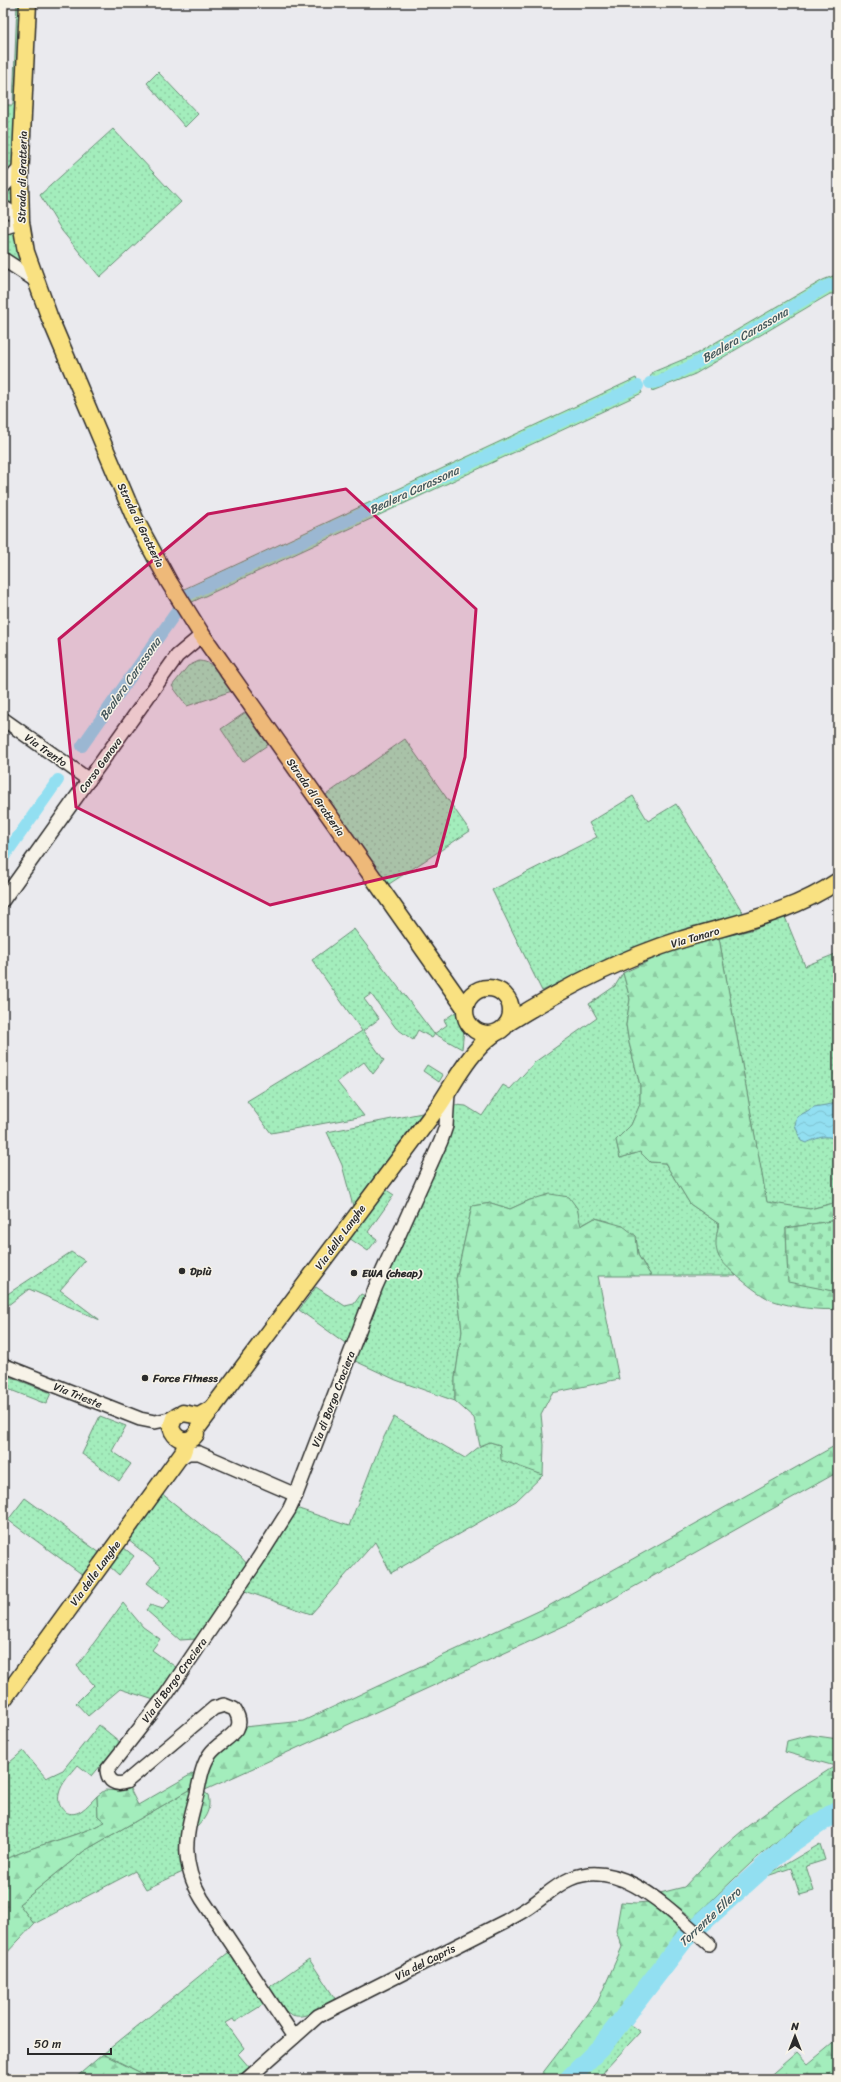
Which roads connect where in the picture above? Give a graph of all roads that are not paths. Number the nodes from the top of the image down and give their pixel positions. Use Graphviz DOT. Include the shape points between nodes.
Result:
graph roads {
  1 [pos="28,3"];
  2 [pos="21,167"];
  3 [pos="3,187"];
  4 [pos="3,207"];
  5 [pos="21,222"];
  6 [pos="3,228"];
  7 [pos="3,258"];
  8 [pos="35,280"];
  9 [pos="202,635"];
  10 [pos="3,719"];
  11 [pos="89,780"];
  12 [pos="834,885"];
  13 [pos="3,900"];
  14 [pos="444,979"];
  15 [pos="474,992"];
  16 [pos="552,995"];
  17 [pos="507,997"];
  18 [pos="464,1008"];
  19 [pos="508,1023"];
  20 [pos="471,1027"];
  21 [pos="494,1034"];
  22 [pos="464,1068"];
  23 [pos="448,1093"];
  24 [pos="3,1365"];
  25 [pos="196,1421"];
  26 [pos="177,1432"];
  27 [pos="179,1458"];
  28 [pos="296,1495"];
  29 [pos="5,1692"];
  30 [pos="709,1944"];
  31 [pos="294,2037"];
  32 [pos="247,2079"];
  1 -- 2 [label="main road, Strada di Gratteria"];
  2 -- 3 [label="street"];
  2 -- 5 [label="main road, Strada di Gratteria"];
  4 -- 5 [label="street"];
  5 -- 6 [label="street"];
  5 -- 8 [label="main road, Strada di Gratteria" via="26,252"];
  7 -- 8 [label="street"];
  8 -- 9 [label="main road, Strada di Gratteria" via="138,524 169,582"];
  9 -- 11 [label="street, Corso Genova" via="180,653"];
  9 -- 14 [label="main road, Strada di Gratteria"];
  10 -- 11 [label="street, Via Trento"];
  11 -- 13 [label="street, Corso Genova"];
  12 -- 16 [label="main road, Via Tanaro" via="804,901 760,918 679,940 647,952"];
  14 -- 15 [label="main road, Strada di Gratteria" via="460,989"];
  14 -- 18 [label="main road, Strada di Gratteria"];
  15 -- 17 [label="main road" via="482,988 491,988"];
  15 -- 18 [label="main road"];
  16 -- 17 [label="main road, Via Tanaro" via="533,1000"];
  16 -- 19 [label="main road, Via Tanaro"];
  17 -- 19 [label="main road" via="511,1005"];
  18 -- 20 [label="main road, Via delle Langhe" via="465,1017"];
  19 -- 21 [label="main road, Via delle Langhe"];
  20 -- 21 [label="main road" via="485,1034"];
  20 -- 22 [label="main road, Via delle Langhe" via="472,1045"];
  21 -- 22 [label="main road, Via delle Langhe" via="483,1042"];
  22 -- 23 [label="main road, Via delle Langhe"];
  23 -- 25 [label="main road, Via delle Langhe" via="216,1406"];
  23 -- 28 [label="street, Via di Borgo Crociera" via="446,1126 442,1140 374,1291"];
  24 -- 26 [label="street, Via Trieste"];
  25 -- 26 [label="main road, Via delle Langhe" via="194,1438"];
  25 -- 26 [label="main road" via="183,1413"];
  26 -- 27 [label="main road, Via delle Langhe"];
  27 -- 28 [label="street" via="188,1453 199,1453"];
  27 -- 29 [label="main road, Via delle Langhe"];
  28 -- 31 [label="street, Via di Borgo Crociera" via="258,1560 166,1695 107,1770 113,1782 126,1782 214,1708 224,1705 234,1709 239,1719 237,1728 214,1749 203,1768 187,1834 187,1860 193,1884 202,1899"];
  30 -- 31 [label="street, Via del Capris" via="636,1885 615,1876 585,1875 572,1878 506,1921 318,2016"];
  31 -- 32 [label="street, Via del Capris"];
}
